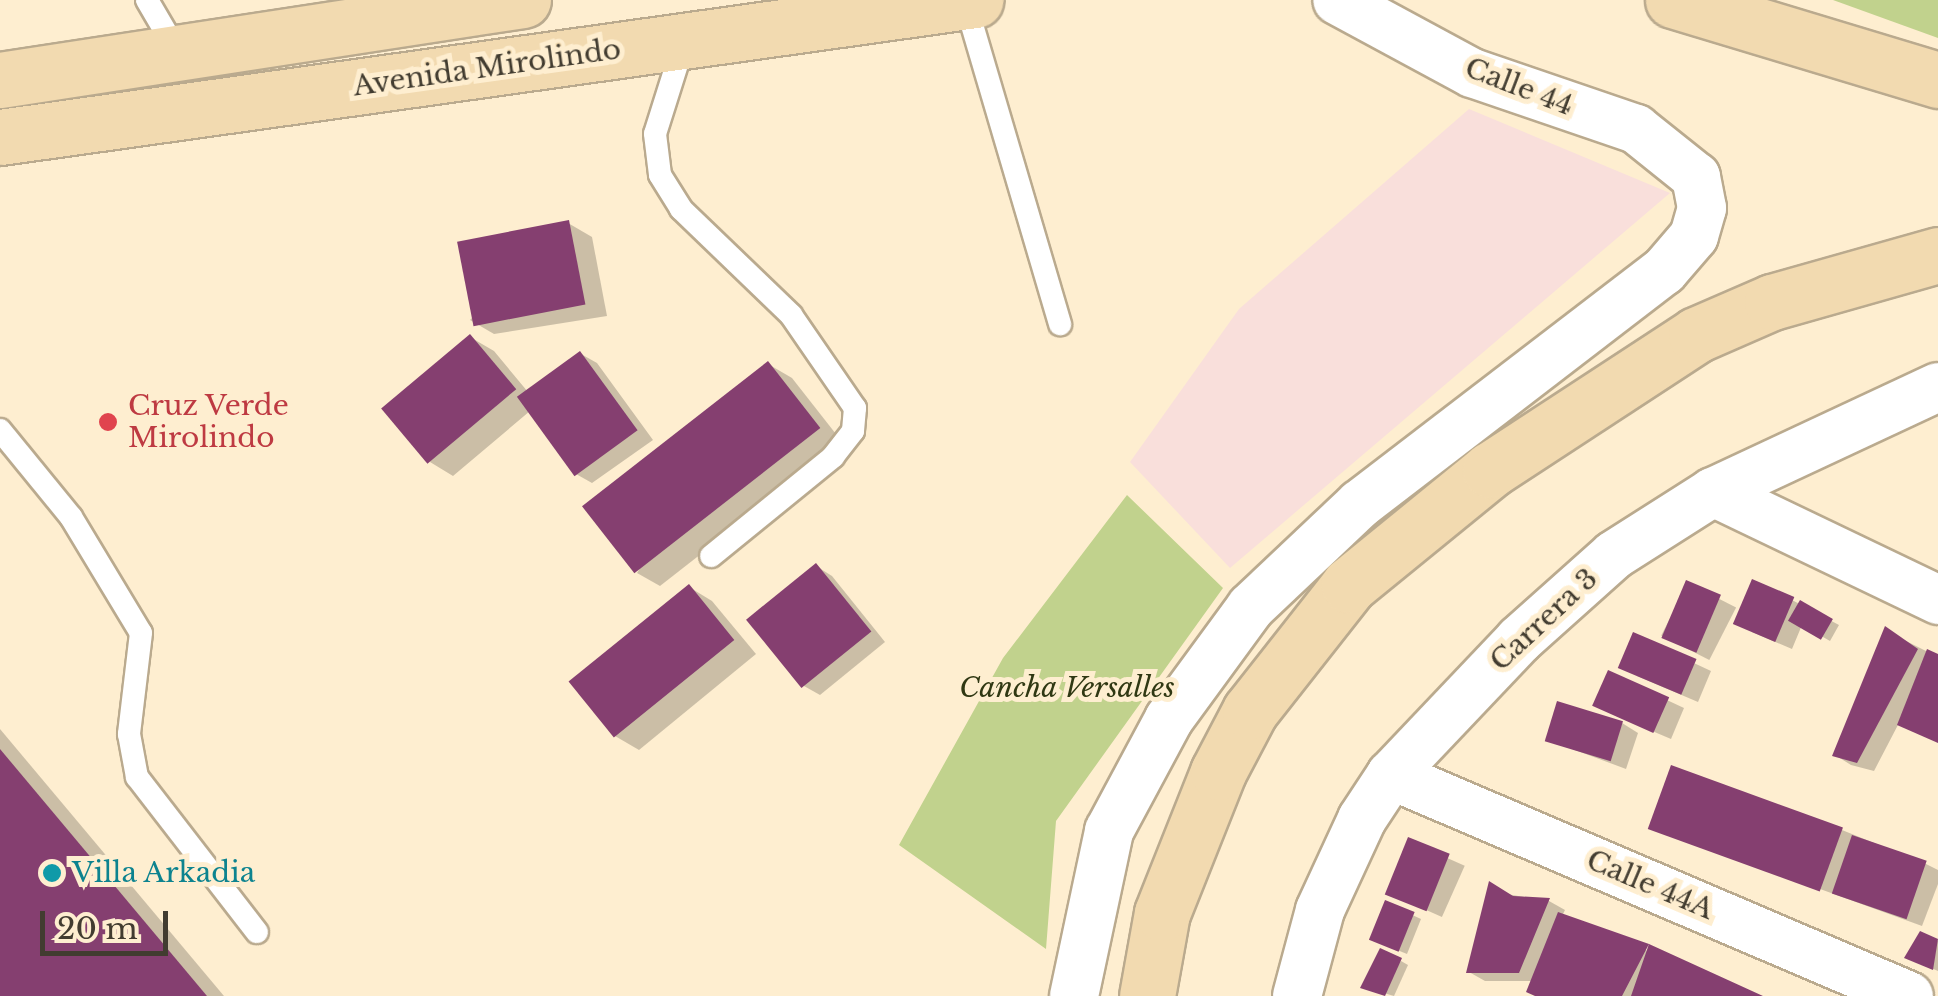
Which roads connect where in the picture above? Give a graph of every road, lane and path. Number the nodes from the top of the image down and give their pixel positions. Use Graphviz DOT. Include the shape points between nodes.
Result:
graph roads {
  1 [pos="147,0"];
  2 [pos="523,0"];
  3 [pos="975,0"];
  4 [pos="1337,0"];
  5 [pos="1673,0"];
  6 [pos="965,1"];
  7 [pos="684,42"];
  8 [pos="178,53"];
  9 [pos="0,57"];
  10 [pos="120,62"];
  11 [pos="0,80"];
  12 [pos="1938,80"];
  13 [pos="0,137"];
  14 [pos="1938,256"];
  15 [pos="1060,324"];
  16 [pos="1938,388"];
  17 [pos="0,430"];
  18 [pos="1713,492"];
  19 [pos="711,556"];
  20 [pos="1938,600"];
  21 [pos="1392,774"];
  22 [pos="257,932"];
  23 [pos="1074,996"];
  24 [pos="1147,996"];
  25 [pos="1297,996"];
  26 [pos="1910,996"];
  1 -- 8 [label="lane"];
  2 -- 8 [label="main road"];
  3 -- 6 [label="main road, Avenida Mirolindo"];
  4 -- 23 [label="street, Calle 44" via="1472,73 1636,129 1696,177 1702,208 1694,236 1664,272 1360,504 1252,607 1168,719 1110,831"];
  5 -- 12 [label="main road"];
  6 -- 7 [label="main road, Avenida Mirolindo"];
  6 -- 15 [label="lane"];
  7 -- 13 [label="main road, Avenida Mirolindo"];
  7 -- 19 [label="lane" via="654,134 660,175 681,209 791,315 855,408 853,431 833,457"];
  8 -- 10 [label="main road"];
  9 -- 10 [label="main road" via="87,49"];
  10 -- 11 [label="main road"];
  14 -- 24 [label="main road" via="1772,302 1696,335 1490,470 1350,584 1250,711 1218,772 1167,896"];
  16 -- 18 [label="street, Carrera 3"];
  17 -- 22 [label="lane" via="71,516 141,633 129,734 137,778"];
  18 -- 20 [label="street"];
  18 -- 21 [label="street, Carrera 3" via="1614,555 1519,640"];
  21 -- 25 [label="street, Carrera 3" via="1362,819 1320,910"];
  21 -- 26 [label="street, Calle 44A"];
}
